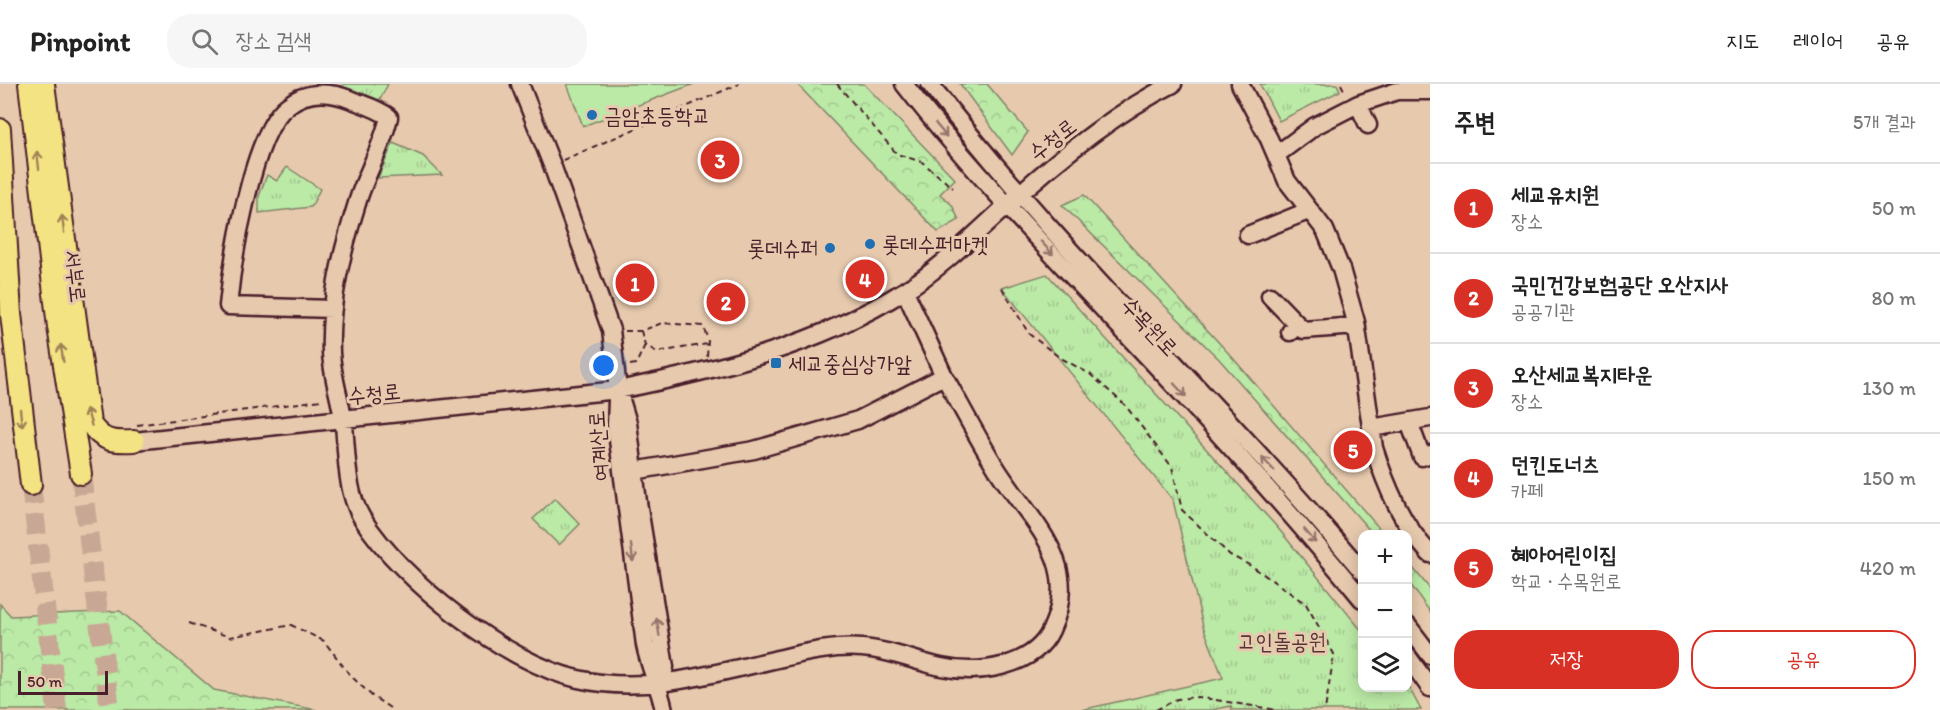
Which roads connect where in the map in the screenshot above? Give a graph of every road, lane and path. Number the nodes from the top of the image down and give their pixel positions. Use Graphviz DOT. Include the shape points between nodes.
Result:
graph roads {
  1 [pos="29,84"];
  2 [pos="44,84"];
  3 [pos="520,84"];
  4 [pos="739,84"];
  5 [pos="837,84"];
  6 [pos="904,84"];
  7 [pos="930,84"];
  8 [pos="1173,84"];
  9 [pos="1240,84"];
  10 [pos="1341,84"];
  11 [pos="1344,90"];
  12 [pos="1430,91"];
  13 [pos="1358,104"];
  14 [pos="1368,124"];
  15 [pos="0,129"];
  16 [pos="1276,155"];
  17 [pos="552,165"];
  18 [pos="953,188"];
  19 [pos="1021,194"];
  20 [pos="1006,206"];
  21 [pos="1308,211"];
  22 [pos="1248,235"];
  23 [pos="1002,288"];
  24 [pos="905,291"];
  25 [pos="1270,296"];
  26 [pos="333,309"];
  27 [pos="1356,326"];
  28 [pos="610,330"];
  29 [pos="641,331"];
  30 [pos="708,344"];
  31 [pos="645,345"];
  32 [pos="712,364"];
  33 [pos="615,368"];
  34 [pos="944,376"];
  35 [pos="618,390"];
  36 [pos="321,400"];
  37 [pos="1430,418"];
  38 [pos="343,419"];
  39 [pos="1409,422"];
  40 [pos="1371,428"];
  41 [pos="134,433"];
  42 [pos="1430,454"];
  43 [pos="634,471"];
  44 [pos="81,474"];
  45 [pos="31,485"];
  46 [pos="1430,554"];
  47 [pos="1358,566"];
  48 [pos="1358,594"];
  49 [pos="189,623"];
  50 [pos="1412,632"];
  51 [pos="1430,655"];
  52 [pos="1412,664"];
  53 [pos="660,685"];
  54 [pos="1430,688"];
  55 [pos="393,710"];
  56 [pos="664,710"];
  57 [pos="1156,710"];
  58 [pos="1277,710"];
  59 [pos="1325,710"];
  44 -- 1 [label="main road, 서부로, one-way" via="58,327"];
  41 -- 2 [label="main road, one-way" via="106,440 97,435 90,423"];
  3 -- 17 [label="street"];
  4 -- 17 [label="path"];
  5 -- 18 [label="path" via="897,154 922,162"];
  6 -- 20 [label="street, 수목원로, one-way"];
  7 -- 19 [label="street, 수목원로"];
  8 -- 19 [label="street, 수청로" via="1136,102"];
  9 -- 16 [label="street"];
  10 -- 11 [label="path"];
  12 -- 13 [label="street" via="1397,91"];
  13 -- 14 [label="street"];
  13 -- 16 [label="street" via="1314,126"];
  15 -- 45 [label="main road, one-way" via="11,314"];
  16 -- 21 [label="street" via="1287,181"];
  17 -- 28 [label="street"];
  19 -- 20 [label="street, 수청로"];
  47 -- 19 [label="street, 수목원로, one-way" via="1288,484"];
  20 -- 24 [label="street, 수청로"];
  20 -- 48 [label="street, 수목원로, one-way" via="1202,414"];
  21 -- 22 [label="street"];
  21 -- 27 [label="street" via="1325,230 1349,293"];
  23 -- 59 [label="path" via="1029,334 1090,374 1125,405 1172,467 1182,510 1230,555 1306,604 1334,654"];
  24 -- 34 [label="street"];
  24 -- 35 [label="street, 수청로" via="843,325 770,353"];
  25 -- 27 [label="street" via="1294,328"];
  26 -- 26 [label="street" via="348,232 389,117 339,94 324,93 296,100 272,122 250,185 235,249 228,306"];
  26 -- 38 [label="street" via="331,356"];
  27 -- 40 [label="street"];
  28 -- 29 [label="path"];
  28 -- 33 [label="street"];
  29 -- 30 [label="path" via="662,323 704,326"];
  29 -- 31 [label="path"];
  30 -- 31 [label="path" via="657,352"];
  30 -- 32 [label="path" via="707,357"];
  31 -- 33 [label="path" via="636,364"];
  33 -- 35 [label="street"];
  34 -- 43 [label="street" via="858,420 754,450"];
  34 -- 53 [label="street" via="996,469 1047,536 1058,562 1061,604 1038,652 999,667 944,668 904,655 860,648 815,651"];
  35 -- 38 [label="street, 수청로"];
  35 -- 43 [label="street, 여계산로" via="628,423"];
  35 -- 53 [label="street, 여계산로, one-way" via="616,425 637,591 650,670"];
  36 -- 41 [label="path" via="255,407"];
  37 -- 39 [label="street"];
  38 -- 41 [label="street, 수청로"];
  38 -- 53 [label="street" via="348,476 359,514 429,592 482,633 545,670 625,686"];
  39 -- 40 [label="street"];
  39 -- 42 [label="street" via="1422,457"];
  40 -- 46 [label="street" via="1387,488"];
  53 -- 43 [label="street, 여계산로, one-way" via="665,667"];
  49 -- 55 [label="path" via="230,637 291,625 324,641 365,689"];
  50 -- 51 [label="street"];
  52 -- 54 [label="street"];
  53 -- 56 [label="street, 여계산로"];
  57 -- 58 [label="path" via="1177,699 1197,697"];
}
